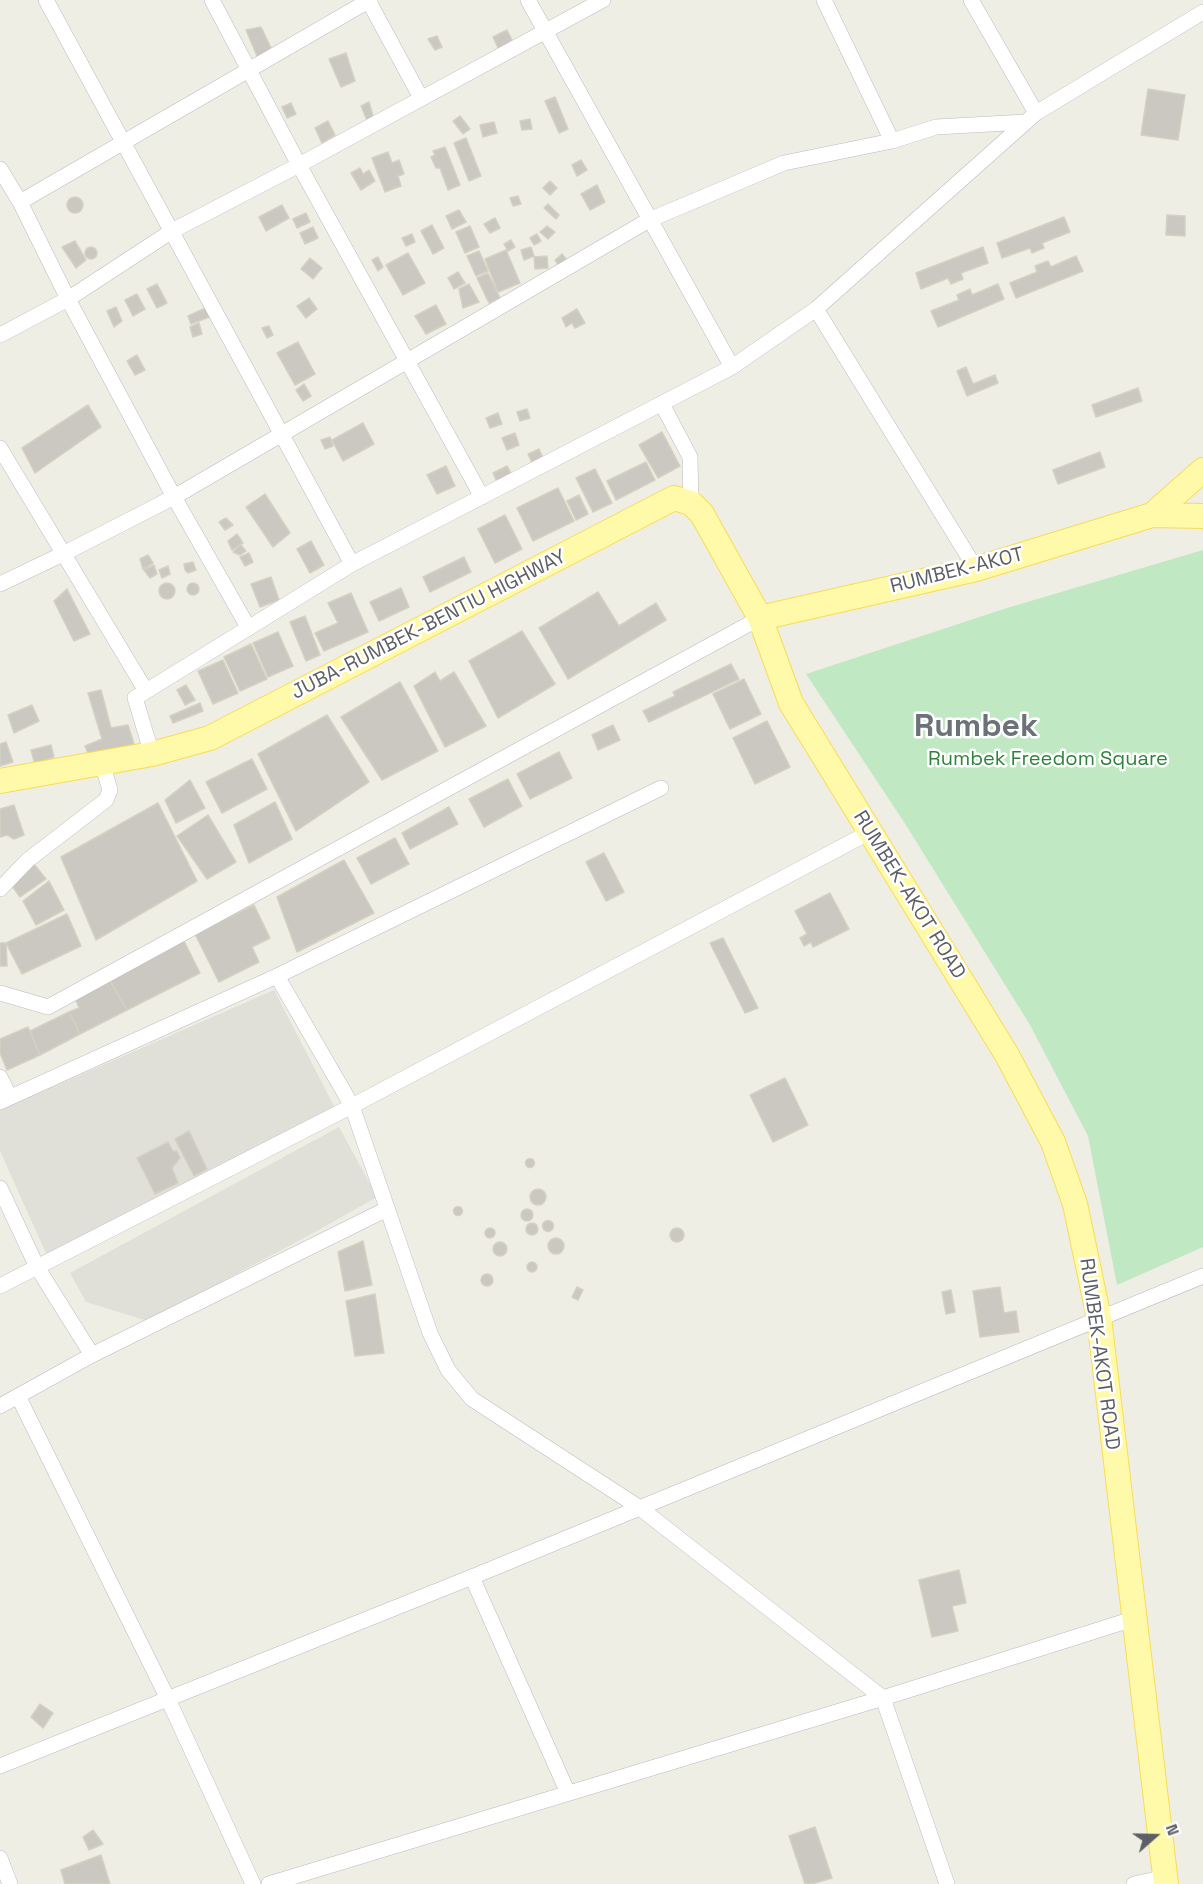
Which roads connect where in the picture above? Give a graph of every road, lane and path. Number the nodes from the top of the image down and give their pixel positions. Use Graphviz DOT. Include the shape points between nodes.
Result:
graph roads {
  1 [pos="46,0"];
  2 [pos="212,0"];
  3 [pos="368,0"];
  4 [pos="528,0"];
  5 [pos="603,0"];
  6 [pos="824,0"];
  7 [pos="971,0"];
  8 [pos="1203,12"];
  9 [pos="546,32"];
  10 [pos="250,69"];
  11 [pos="422,98"];
  12 [pos="1031,118"];
  13 [pos="892,141"];
  14 [pos="123,142"];
  15 [pos="299,165"];
  16 [pos="0,169"];
  17 [pos="20,202"];
  18 [pos="649,220"];
  19 [pos="172,231"];
  20 [pos="68,299"];
  21 [pos="816,309"];
  22 [pos="0,335"];
  23 [pos="407,360"];
  24 [pos="732,368"];
  25 [pos="663,404"];
  26 [pos="281,433"];
  27 [pos="0,448"];
  28 [pos="1203,470"];
  29 [pos="174,496"];
  30 [pos="482,497"];
  31 [pos="692,503"];
  32 [pos="1152,515"];
  33 [pos="1203,516"];
  34 [pos="65,553"];
  35 [pos="352,564"];
  36 [pos="976,569"];
  37 [pos="0,584"];
  38 [pos="760,618"];
  39 [pos="248,627"];
  40 [pos="146,691"];
  41 [pos="152,754"];
  42 [pos="102,763"];
  43 [pos="0,781"];
  44 [pos="661,788"];
  45 [pos="870,832"];
  46 [pos="0,889"];
  47 [pos="277,976"];
  48 [pos="0,993"];
  49 [pos="0,1077"];
  50 [pos="5,1100"];
  51 [pos="352,1106"];
  52 [pos="2,1195"];
  53 [pos="387,1209"];
  54 [pos="37,1267"];
  55 [pos="1203,1276"];
  56 [pos="0,1286"];
  57 [pos="1099,1318"];
  58 [pos="92,1355"];
  59 [pos="18,1396"];
  60 [pos="0,1406"];
  61 [pos="640,1508"];
  62 [pos="472,1577"];
  63 [pos="1133,1619"];
  64 [pos="168,1698"];
  65 [pos="883,1698"];
  66 [pos="0,1766"];
  67 [pos="568,1793"];
  68 [pos="0,1858"];
  69 [pos="1166,1881"];
  70 [pos="10,1884"];
  71 [pos="254,1884"];
  72 [pos="269,1884"];
  73 [pos="947,1884"];
  74 [pos="1134,1884"];
  1 -- 14 [label="street"];
  2 -- 10 [label="street"];
  3 -- 10 [label="street"];
  3 -- 11 [label="street"];
  4 -- 9 [label="street"];
  5 -- 9 [label="street"];
  6 -- 13 [label="street"];
  7 -- 12 [label="street"];
  8 -- 12 [label="street"];
  9 -- 11 [label="street"];
  9 -- 18 [label="street"];
  10 -- 14 [label="street"];
  10 -- 15 [label="street"];
  11 -- 15 [label="street"];
  12 -- 13 [label="street" via="936,127"];
  12 -- 21 [label="street"];
  13 -- 18 [label="street" via="784,163"];
  14 -- 17 [label="street"];
  14 -- 19 [label="street"];
  15 -- 19 [label="street"];
  15 -- 23 [label="street"];
  16 -- 17 [label="street"];
  17 -- 20 [label="street"];
  18 -- 23 [label="street"];
  18 -- 24 [label="street"];
  19 -- 20 [label="street"];
  19 -- 26 [label="street"];
  20 -- 22 [label="street"];
  20 -- 29 [label="street"];
  21 -- 24 [label="street"];
  21 -- 36 [label="street"];
  23 -- 26 [label="street"];
  23 -- 30 [label="street"];
  24 -- 25 [label="street"];
  25 -- 30 [label="street"];
  25 -- 31 [label="street" via="690,458"];
  26 -- 29 [label="street"];
  26 -- 35 [label="street"];
  27 -- 34 [label="street"];
  28 -- 32 [label="main road, RUMBEK-AKOT"];
  29 -- 34 [label="street"];
  29 -- 39 [label="street"];
  30 -- 35 [label="street"];
  31 -- 38 [label="main road" via="702,514"];
  31 -- 41 [label="main road, JUBA-RUMBEK-BENTIU HIGHWAY" via="674,498 210,738"];
  32 -- 33 [label="main road, RUMBEK-AKOT"];
  32 -- 36 [label="main road, RUMBEK-AKOT"];
  34 -- 37 [label="street"];
  34 -- 40 [label="street"];
  35 -- 39 [label="street"];
  36 -- 38 [label="main road, RUMBEK-AKOT"];
  38 -- 45 [label="main road, RUMBEK-AKOT ROAD" via="792,703"];
  38 -- 48 [label="street" via="48,1007"];
  39 -- 40 [label="street"];
  40 -- 41 [label="street" via="135,698"];
  41 -- 42 [label="main road, JUBA-RUMBEK-BENTIU HIGHWAY"];
  42 -- 43 [label="main road, JUBA-RUMBEK-BENTIU HIGHWAY"];
  42 -- 46 [label="street" via="110,790 106,800 28,860"];
  44 -- 47 [label="street"];
  45 -- 51 [label="street"];
  45 -- 57 [label="main road, RUMBEK-AKOT ROAD" via="1007,1055 1053,1142 1075,1204"];
  47 -- 50 [label="street"];
  47 -- 51 [label="street"];
  49 -- 50 [label="street"];
  51 -- 53 [label="street"];
  51 -- 54 [label="street"];
  52 -- 54 [label="street"];
  53 -- 58 [label="street"];
  53 -- 61 [label="street" via="430,1333 448,1370 472,1399"];
  54 -- 56 [label="street"];
  54 -- 58 [label="street"];
  55 -- 57 [label="street"];
  57 -- 61 [label="street"];
  57 -- 63 [label="main road, RUMBEK-AKOT ROAD"];
  58 -- 59 [label="street"];
  59 -- 60 [label="street"];
  59 -- 64 [label="street"];
  61 -- 62 [label="street"];
  61 -- 65 [label="street"];
  62 -- 64 [label="street"];
  62 -- 67 [label="street"];
  63 -- 65 [label="street"];
  63 -- 69 [label="main road, RUMBEK-AKOT ROAD"];
  64 -- 66 [label="street"];
  64 -- 71 [label="street"];
  65 -- 67 [label="street"];
  65 -- 73 [label="street"];
  67 -- 72 [label="street"];
  68 -- 70 [label="street"];
  69 -- 74 [label="street"];
}
